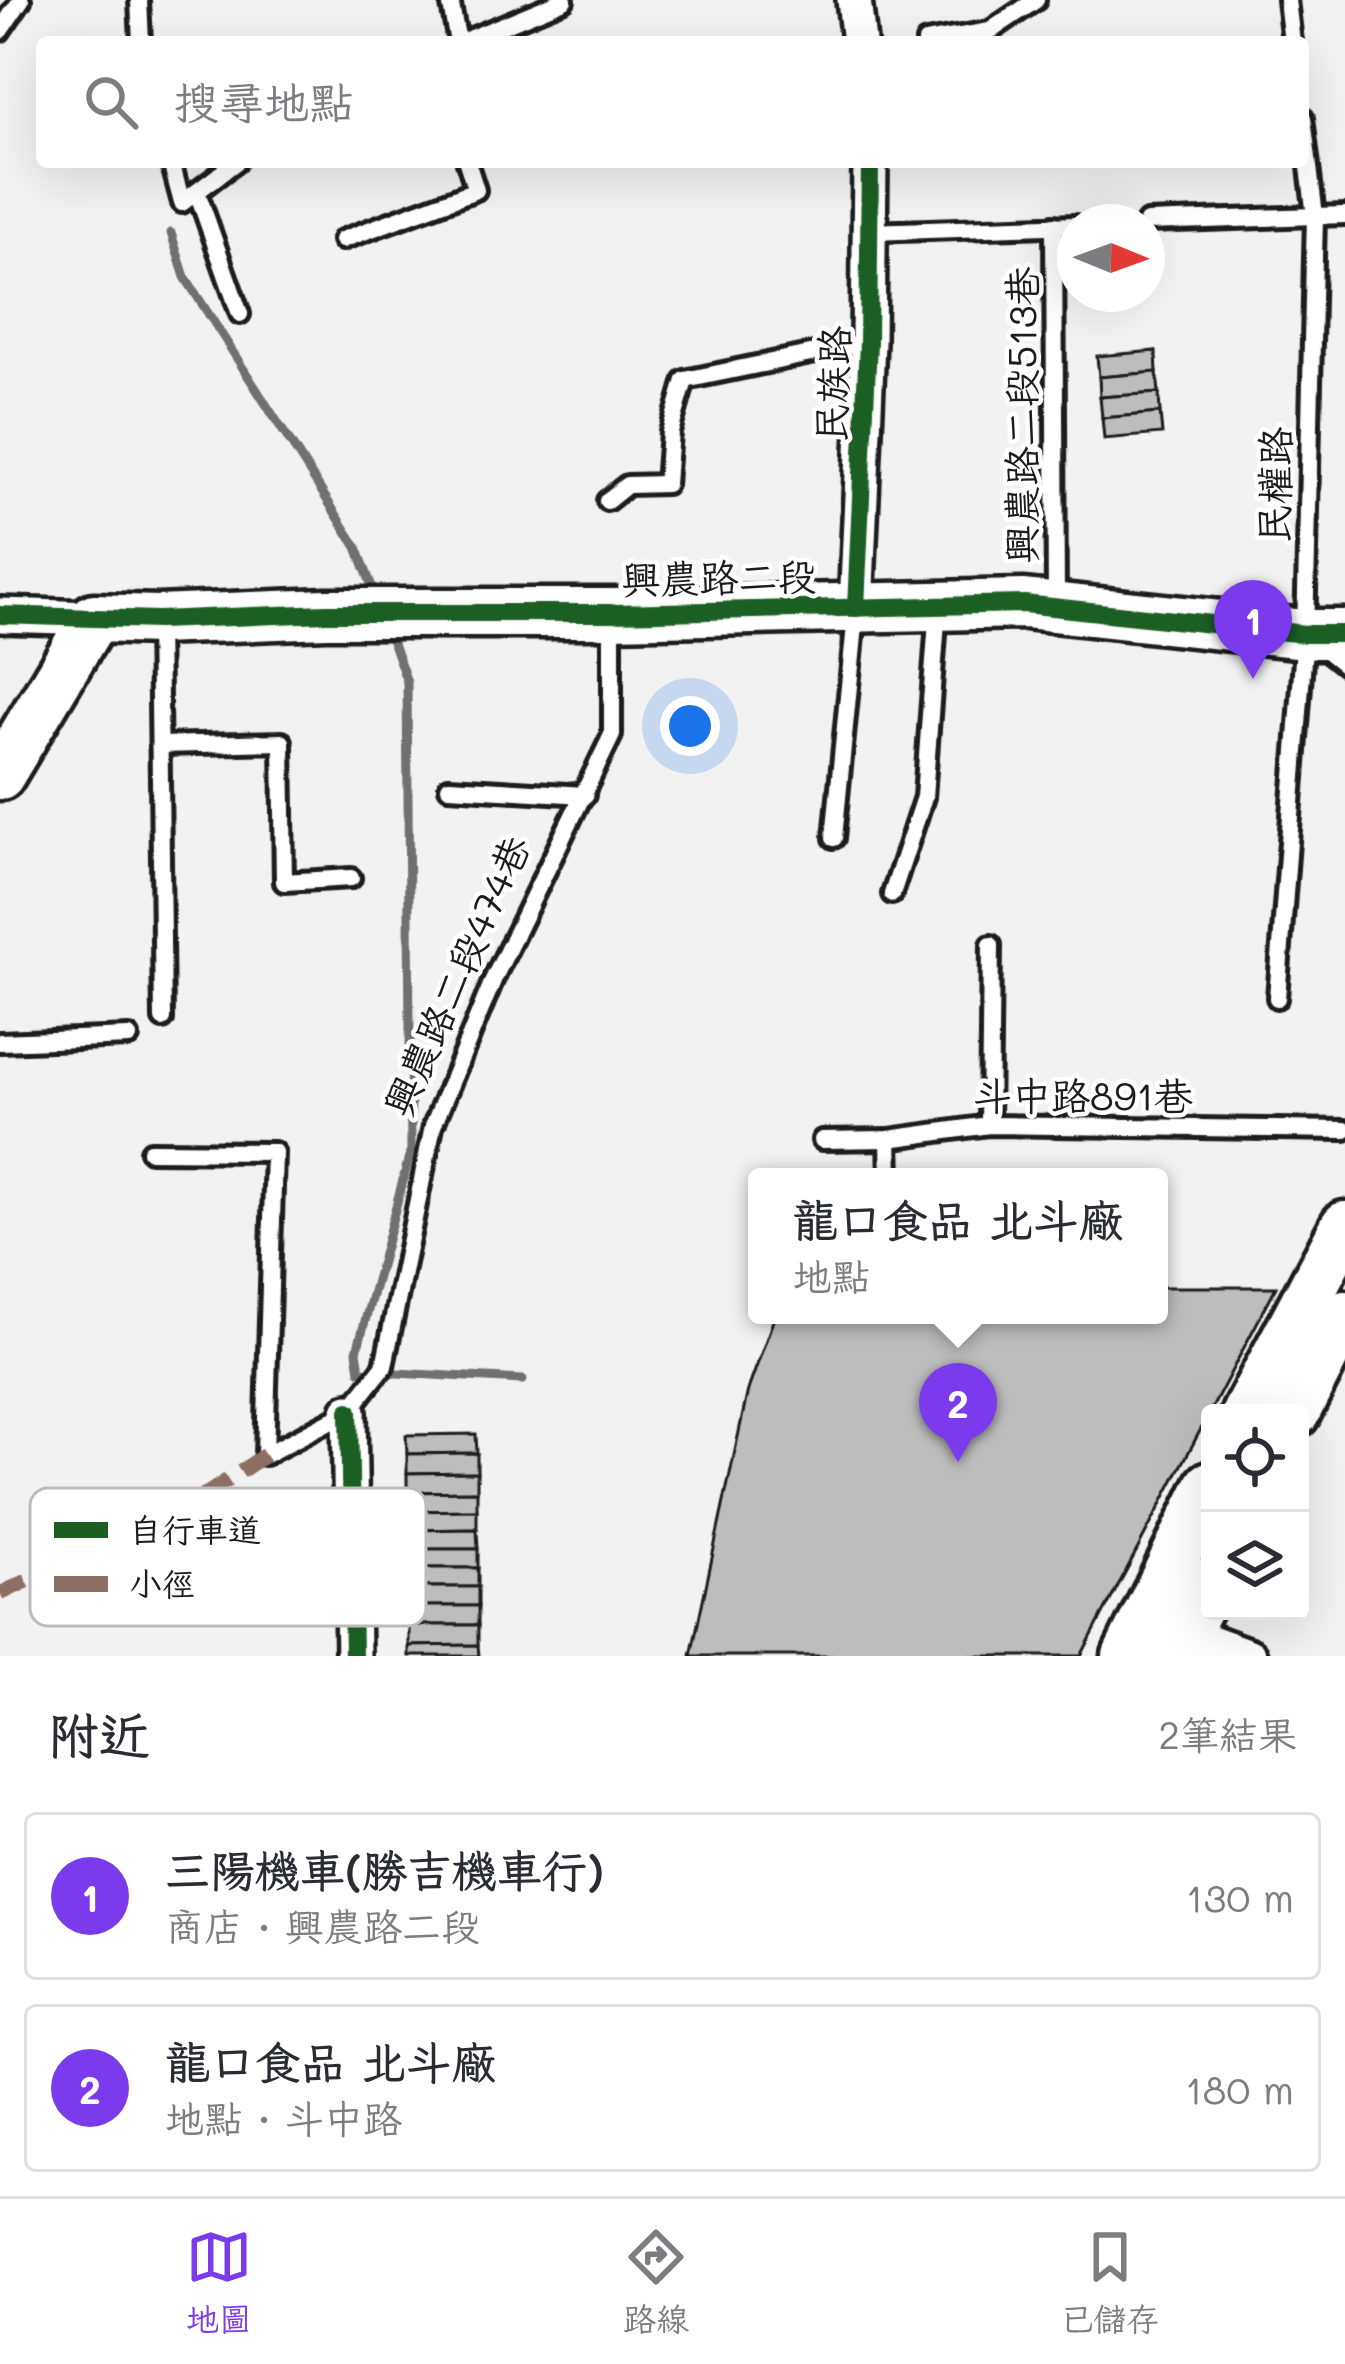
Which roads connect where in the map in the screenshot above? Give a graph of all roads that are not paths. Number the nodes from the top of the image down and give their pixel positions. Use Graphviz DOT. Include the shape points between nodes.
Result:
graph roads {
  1 [pos="20,0"];
  2 [pos="139,0"];
  3 [pos="450,0"];
  4 [pos="564,0"];
  5 [pos="854,0"];
  6 [pos="1036,0"];
  7 [pos="1286,0"];
  8 [pos="0,31"];
  9 [pos="141,36"];
  10 [pos="459,36"];
  11 [pos="475,36"];
  12 [pos="858,36"];
  13 [pos="961,36"];
  14 [pos="1291,36"];
  15 [pos="1309,167"];
  16 [pos="173,168"];
  17 [pos="228,168"];
  18 [pos="468,168"];
  19 [pos="870,168"];
  20 [pos="189,198"];
  21 [pos="1345,215"];
  22 [pos="1315,216"];
  23 [pos="1165,221"];
  24 [pos="1054,225"];
  25 [pos="870,232"];
  26 [pos="342,240"];
  27 [pos="240,314"];
  28 [pos="868,342"];
  29 [pos="608,500"];
  30 [pos="1056,605"];
  31 [pos="938,607"];
  32 [pos="856,608"];
  33 [pos="612,613"];
  34 [pos="0,615"];
  35 [pos="94,618"];
  36 [pos="158,620"];
  37 [pos="1325,634"];
  38 [pos="1345,665"];
  39 [pos="160,745"];
  40 [pos="0,775"];
  41 [pos="448,788"];
  42 [pos="585,795"];
  43 [pos="834,838"];
  44 [pos="351,878"];
  45 [pos="892,894"];
  46 [pos="991,945"];
  47 [pos="1277,998"];
  48 [pos="164,1019"];
  49 [pos="129,1037"];
  50 [pos="0,1042"];
  51 [pos="989,1125"];
  52 [pos="1345,1130"];
  53 [pos="889,1139"];
  54 [pos="823,1140"];
  55 [pos="151,1151"];
  56 [pos="890,1168"];
  57 [pos="1345,1226"];
  58 [pos="1345,1315"];
  59 [pos="1317,1352"];
  60 [pos="1256,1404"];
  61 [pos="1298,1404"];
  62 [pos="349,1411"];
  63 [pos="350,1488"];
  64 [pos="1201,1512"];
  65 [pos="1201,1592"];
  66 [pos="353,1626"];
  67 [pos="1157,1641"];
  68 [pos="353,1656"];
  69 [pos="1249,1656"];
  1 -- 8 [label="lane"];
  2 -- 9 [label="lane"];
  3 -- 10 [label="lane"];
  4 -- 11 [label="lane"];
  5 -- 12 [label="street"];
  6 -- 13 [label="lane" via="990,31"];
  7 -- 14 [label="lane"];
  15 -- 22 [label="lane, 民權路"];
  16 -- 20 [label="lane"];
  17 -- 20 [label="lane"];
  18 -- 26 [label="lane" via="476,190"];
  19 -- 25 [label="street, 民族路"];
  20 -- 27 [label="lane"];
  21 -- 22 [label="lane"];
  22 -- 23 [label="lane"];
  22 -- 37 [label="lane, 民權路"];
  24 -- 25 [label="lane"];
  24 -- 30 [label="lane, 興農路二段513巷"];
  25 -- 28 [label="street, 民族路"];
  28 -- 29 [label="lane" via="685,380 666,484 626,485"];
  28 -- 32 [label="street, 民族路"];
  30 -- 31 [label="street, 興農路二段"];
  30 -- 37 [label="street, 興農路二段"];
  31 -- 32 [label="street, 興農路二段"];
  31 -- 45 [label="lane" via="924,797"];
  32 -- 33 [label="street, 興農路二段"];
  32 -- 43 [label="lane, 民族路"];
  33 -- 36 [label="street, 興農路二段"];
  33 -- 42 [label="lane, 興農路二段474巷" via="612,735"];
  34 -- 35 [label="street"];
  35 -- 36 [label="street, 興農路二段"];
  35 -- 40 [label="street"];
  36 -- 39 [label="lane"];
  37 -- 38 [label="lane"];
  37 -- 47 [label="lane, 民權路"];
  39 -- 44 [label="lane" via="282,742 284,882"];
  39 -- 48 [label="lane"];
  41 -- 42 [label="lane"];
  42 -- 62 [label="lane, 興農路二段474巷" via="433,1126 383,1366"];
  46 -- 51 [label="lane"];
  49 -- 50 [label="lane"];
  51 -- 52 [label="lane, 斗中路891巷"];
  51 -- 53 [label="lane, 斗中路891巷"];
  53 -- 54 [label="lane, 斗中路891巷"];
  53 -- 56 [label="lane"];
  55 -- 62 [label="lane" via="274,1152 265,1455"];
  57 -- 59 [label="street"];
  58 -- 59 [label="street"];
  59 -- 60 [label="street"];
  59 -- 61 [label="street"];
  62 -- 63 [label="street"];
  64 -- 67 [label="street"];
  65 -- 67 [label="street"];
  66 -- 68 [label="street"];
  67 -- 69 [label="street"];
}
